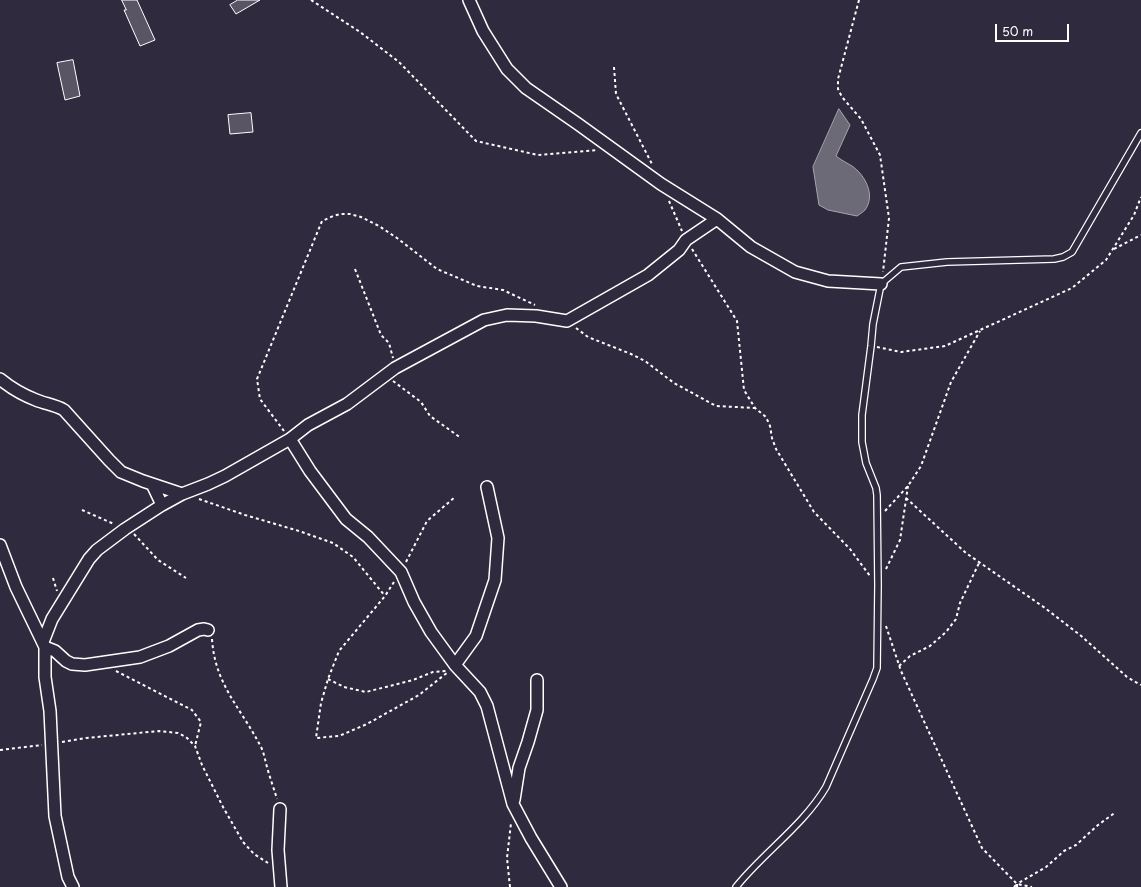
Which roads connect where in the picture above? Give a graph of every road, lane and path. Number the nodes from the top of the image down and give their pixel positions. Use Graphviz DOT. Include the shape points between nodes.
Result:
graph roads {
  1 [pos="311,0"];
  2 [pos="469,0"];
  3 [pos="859,0"];
  4 [pos="614,67"];
  5 [pos="1141,133"];
  6 [pos="612,148"];
  7 [pos="661,184"];
  8 [pos="1141,197"];
  9 [pos="717,219"];
  10 [pos="322,221"];
  11 [pos="1141,235"];
  12 [pos="686,240"];
  13 [pos="1112,250"];
  14 [pos="881,284"];
  15 [pos="981,330"];
  16 [pos="871,346"];
  17 [pos="0,379"];
  18 [pos="290,439"];
  19 [pos="152,484"];
  20 [pos="908,486"];
  21 [pos="487,487"];
  22 [pos="182,494"];
  23 [pos="455,498"];
  24 [pos="906,498"];
  25 [pos="162,505"];
  26 [pos="82,510"];
  27 [pos="878,518"];
  28 [pos="126,529"];
  29 [pos="0,545"];
  30 [pos="979,563"];
  31 [pos="401,572"];
  32 [pos="186,578"];
  33 [pos="878,585"];
  34 [pos="385,596"];
  35 [pos="885,624"];
  36 [pos="208,630"];
  37 [pos="44,644"];
  38 [pos="100,663"];
  39 [pos="455,665"];
  40 [pos="899,666"];
  41 [pos="328,679"];
  42 [pos="537,680"];
  43 [pos="1141,685"];
  44 [pos="52,744"];
  45 [pos="195,746"];
  46 [pos="0,750"];
  47 [pos="513,804"];
  48 [pos="280,809"];
  49 [pos="1116,812"];
  50 [pos="279,871"];
  51 [pos="1017,886"];
  52 [pos="73,887"];
  53 [pos="281,887"];
  54 [pos="510,887"];
  55 [pos="561,887"];
  56 [pos="736,887"];
  57 [pos="1014,887"];
  58 [pos="1032,887"];
  1 -- 6 [label="path" via="360,32 399,62 476,141 538,155"];
  2 -- 6 [label="street" via="483,31 507,69 526,88"];
  3 -- 14 [label="path" via="838,79 838,89 861,119 880,155 889,218"];
  4 -- 7 [label="path" via="616,94"];
  5 -- 14 [label="lane" via="1072,252 1054,259 947,262 901,267"];
  6 -- 7 [label="street"];
  7 -- 9 [label="street"];
  7 -- 12 [label="path"];
  8 -- 13 [label="path" via="1134,215"];
  9 -- 12 [label="street"];
  9 -- 14 [label="street" via="750,247 796,272 828,281"];
  10 -- 18 [label="path" via="257,379 260,399"];
  11 -- 13 [label="path"];
  12 -- 18 [label="street" via="679,250 648,275 567,321 507,315 484,320 396,368 347,404 308,424"];
  12 -- 33 [label="path" via="737,321 744,390 755,408 766,417 776,449 814,512 850,549"];
  13 -- 15 [label="path" via="1106,260 1072,288"];
  14 -- 16 [label="lane"];
  15 -- 16 [label="path" via="945,346 901,352"];
  15 -- 20 [label="path" via="951,382 921,466"];
  16 -- 27 [label="lane" via="862,415 862,442 866,463 876,488"];
  17 -- 19 [label="street" via="25,395 64,410 115,467"];
  18 -- 22 [label="street" via="225,476"];
  18 -- 31 [label="street" via="346,519 368,537"];
  19 -- 22 [label="street"];
  19 -- 25 [label="street"];
  20 -- 24 [label="path"];
  20 -- 27 [label="path"];
  21 -- 39 [label="street" via="498,538 496,580 476,636"];
  22 -- 25 [label="street"];
  22 -- 34 [label="path" via="333,544 354,557"];
  23 -- 31 [label="path" via="427,521"];
  24 -- 30 [label="path"];
  24 -- 33 [label="path" via="900,540"];
  25 -- 28 [label="street"];
  26 -- 28 [label="path"];
  27 -- 33 [label="lane"];
  28 -- 32 [label="path" via="158,560"];
  28 -- 37 [label="street" via="89,559 52,619"];
  29 -- 37 [label="street" via="16,587"];
  30 -- 40 [label="path" via="960,603 956,619 946,632"];
  30 -- 43 [label="path" via="1057,617 1127,677"];
  31 -- 34 [label="path"];
  31 -- 39 [label="street" via="417,608"];
  33 -- 56 [label="lane" via="876,668 826,787 818,802"];
  34 -- 41 [label="path" via="339,651"];
  35 -- 40 [label="path"];
  36 -- 38 [label="street" via="198,630 145,656"];
  36 -- 48 [label="path" via="212,638 216,665 230,698 262,748"];
  37 -- 38 [label="street" via="72,664"];
  37 -- 44 [label="street" via="44,677"];
  38 -- 45 [label="path" via="192,710 200,722"];
  39 -- 47 [label="street" via="480,692 487,706"];
  40 -- 51 [label="path" via="982,848"];
  41 -- 41 [label="path" via="321,703 316,738 339,736 367,724 419,695 449,670 433,672 366,692 344,687"];
  42 -- 47 [label="street" via="537,710 518,768"];
  44 -- 45 [label="path" via="159,731 178,733"];
  44 -- 46 [label="path"];
  44 -- 52 [label="street" via="54,816 68,877"];
  45 -- 50 [label="path" via="202,765 243,842 254,854"];
  47 -- 54 [label="path" via="507,858"];
  47 -- 55 [label="street"];
  48 -- 50 [label="street"];
  49 -- 51 [label="path" via="1076,845"];
  50 -- 53 [label="street"];
  51 -- 57 [label="path"];
  51 -- 58 [label="path"];
}
